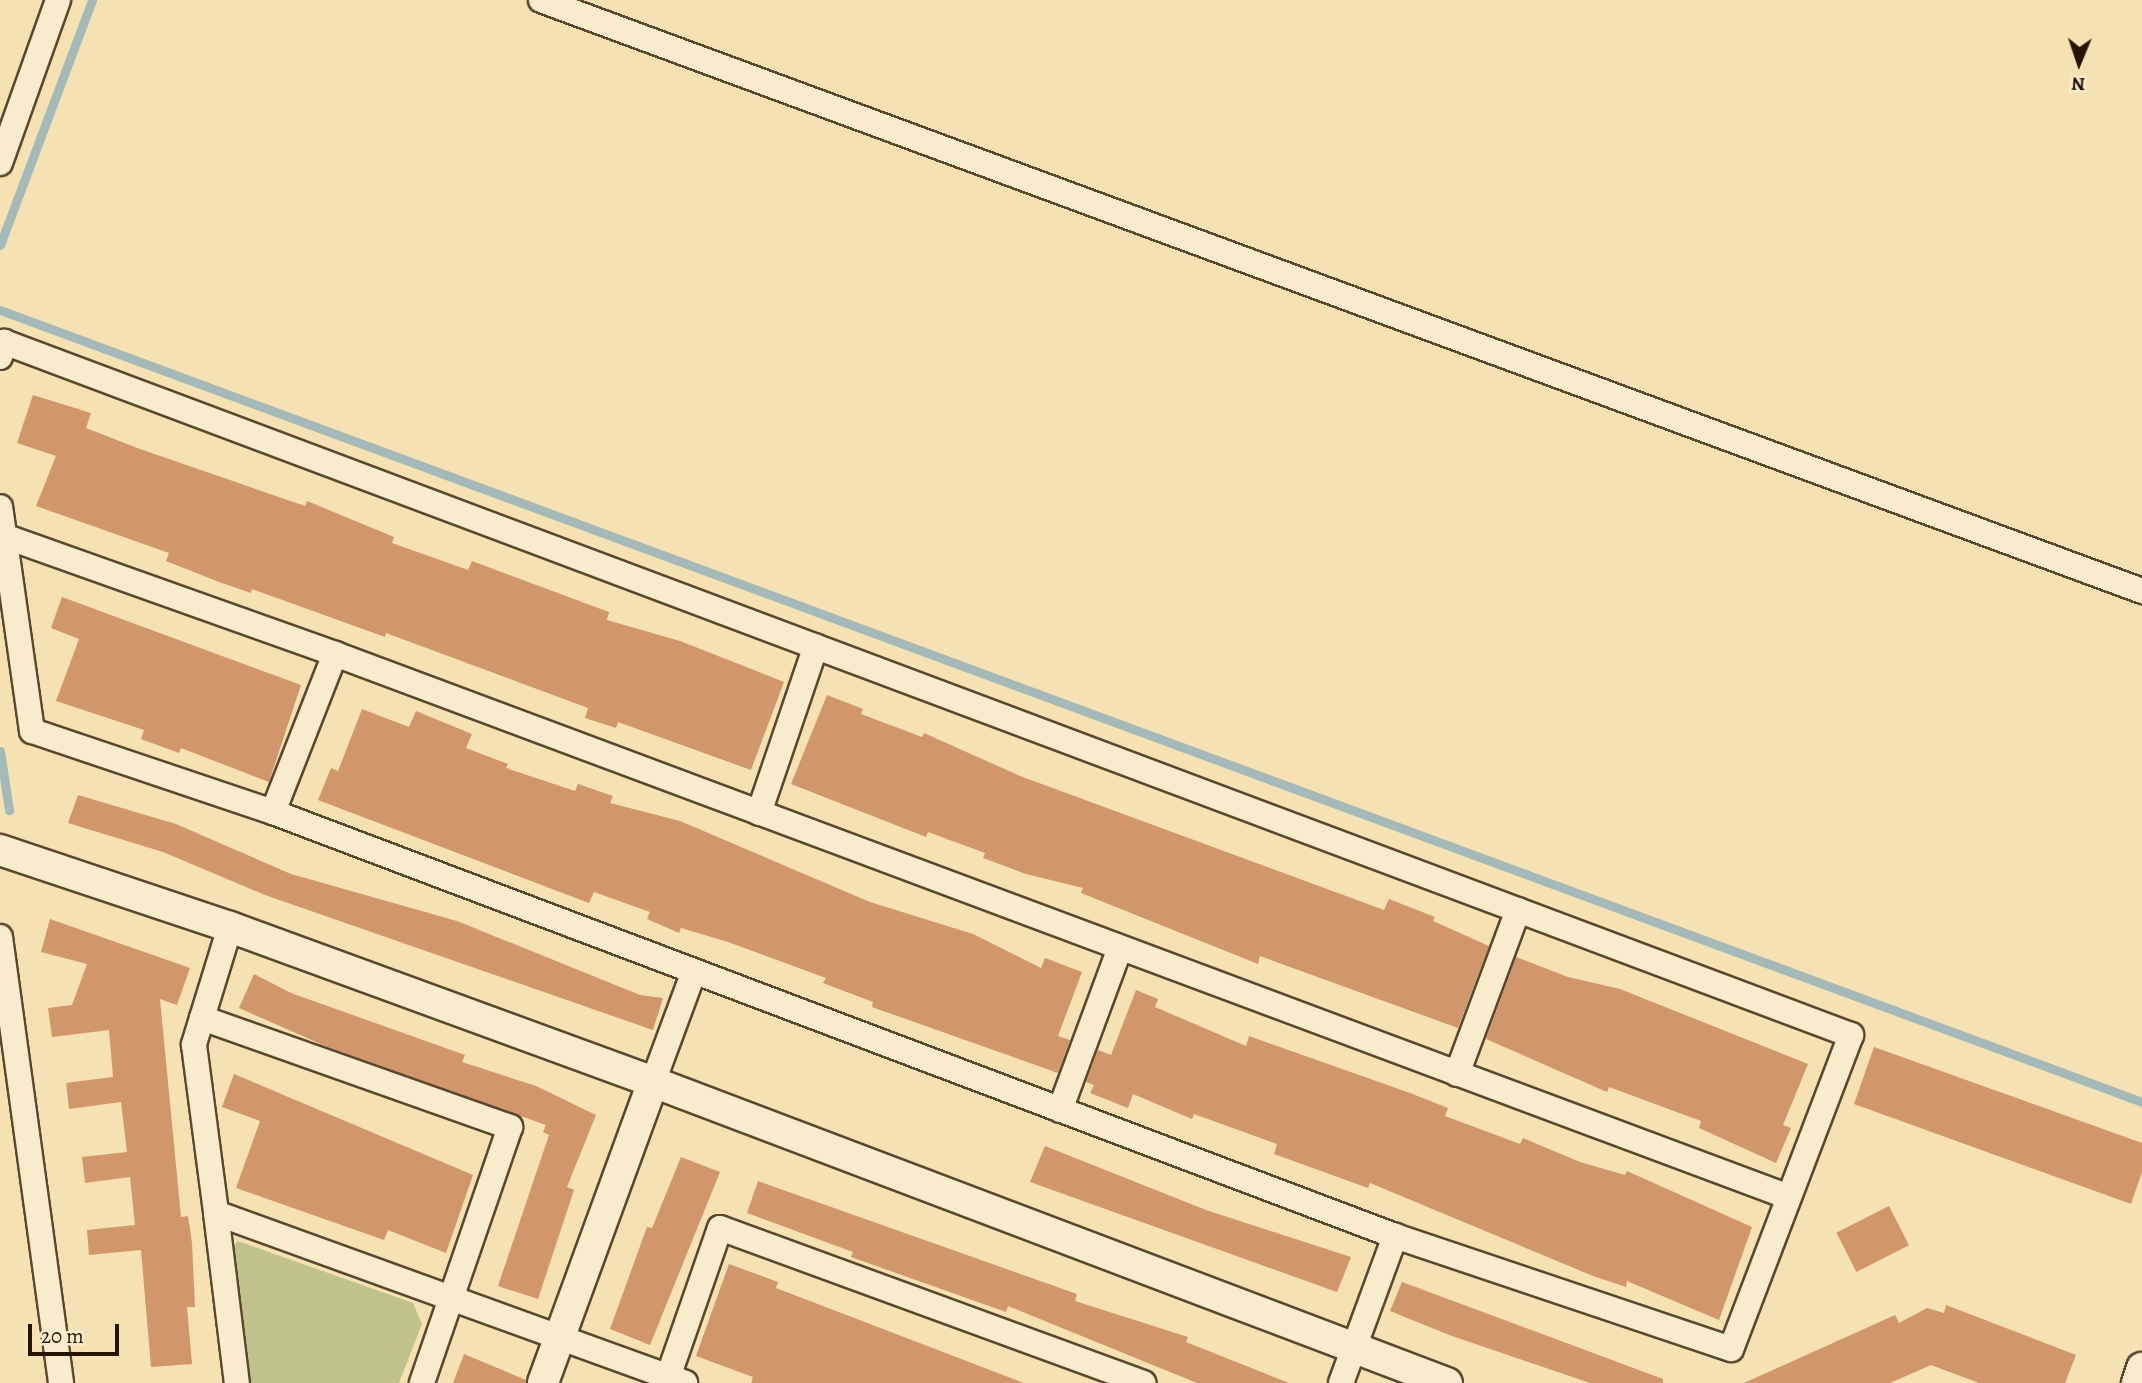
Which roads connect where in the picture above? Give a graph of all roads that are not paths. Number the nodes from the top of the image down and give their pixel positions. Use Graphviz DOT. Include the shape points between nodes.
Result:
graph roads {
  1 [pos="58,0"];
  2 [pos="541,0"];
  3 [pos="0,163"];
  4 [pos="0,357"];
  5 [pos="0,507"];
  6 [pos="4,536"];
  7 [pos="2142,591"];
  8 [pos="816,646"];
  9 [pos="335,654"];
  10 [pos="274,812"];
  11 [pos="759,813"];
  12 [pos="0,850"];
  13 [pos="1518,910"];
  14 [pos="230,927"];
  15 [pos="0,937"];
  16 [pos="1120,948"];
  17 [pos="694,971"];
  18 [pos="202,1018"];
  19 [pos="1457,1074"];
  20 [pos="653,1082"];
  21 [pos="1060,1110"];
  22 [pos="1789,1197"];
  23 [pos="216,1213"];
  24 [pos="1395,1237"];
  25 [pos="452,1298"];
  26 [pos="560,1338"];
  27 [pos="1354,1348"];
  28 [pos="2142,1368"];
  29 [pos="673,1381"];
  30 [pos="61,1383"];
  31 [pos="237,1383"];
  32 [pos="422,1383"];
  33 [pos="543,1383"];
  34 [pos="1143,1383"];
  35 [pos="1341,1383"];
  36 [pos="1447,1383"];
  37 [pos="2137,1383"];
  1 -- 3 [label="street"];
  2 -- 7 [label="street"];
  4 -- 8 [label="street" via="4,342"];
  5 -- 6 [label="street"];
  6 -- 9 [label="street"];
  6 -- 10 [label="street" via="32,731"];
  8 -- 11 [label="street"];
  8 -- 13 [label="street"];
  9 -- 10 [label="street"];
  9 -- 11 [label="street"];
  10 -- 17 [label="street"];
  11 -- 16 [label="street"];
  12 -- 14 [label="street"];
  13 -- 19 [label="street"];
  13 -- 22 [label="street" via="1851,1035"];
  14 -- 18 [label="street"];
  14 -- 20 [label="street"];
  15 -- 30 [label="street"];
  16 -- 19 [label="street"];
  16 -- 21 [label="street"];
  17 -- 20 [label="street"];
  17 -- 21 [label="street"];
  18 -- 23 [label="street" via="194,1045"];
  18 -- 25 [label="street" via="510,1127"];
  19 -- 22 [label="street"];
  20 -- 26 [label="street"];
  20 -- 27 [label="street"];
  21 -- 24 [label="street"];
  22 -- 24 [label="street" via="1731,1349"];
  23 -- 25 [label="street"];
  23 -- 31 [label="street"];
  24 -- 27 [label="street"];
  25 -- 26 [label="street"];
  25 -- 32 [label="street"];
  26 -- 29 [label="street"];
  26 -- 33 [label="street"];
  27 -- 35 [label="street"];
  27 -- 36 [label="street"];
  28 -- 37 [label="street"];
  29 -- 34 [label="street" via="720,1228"];
}
